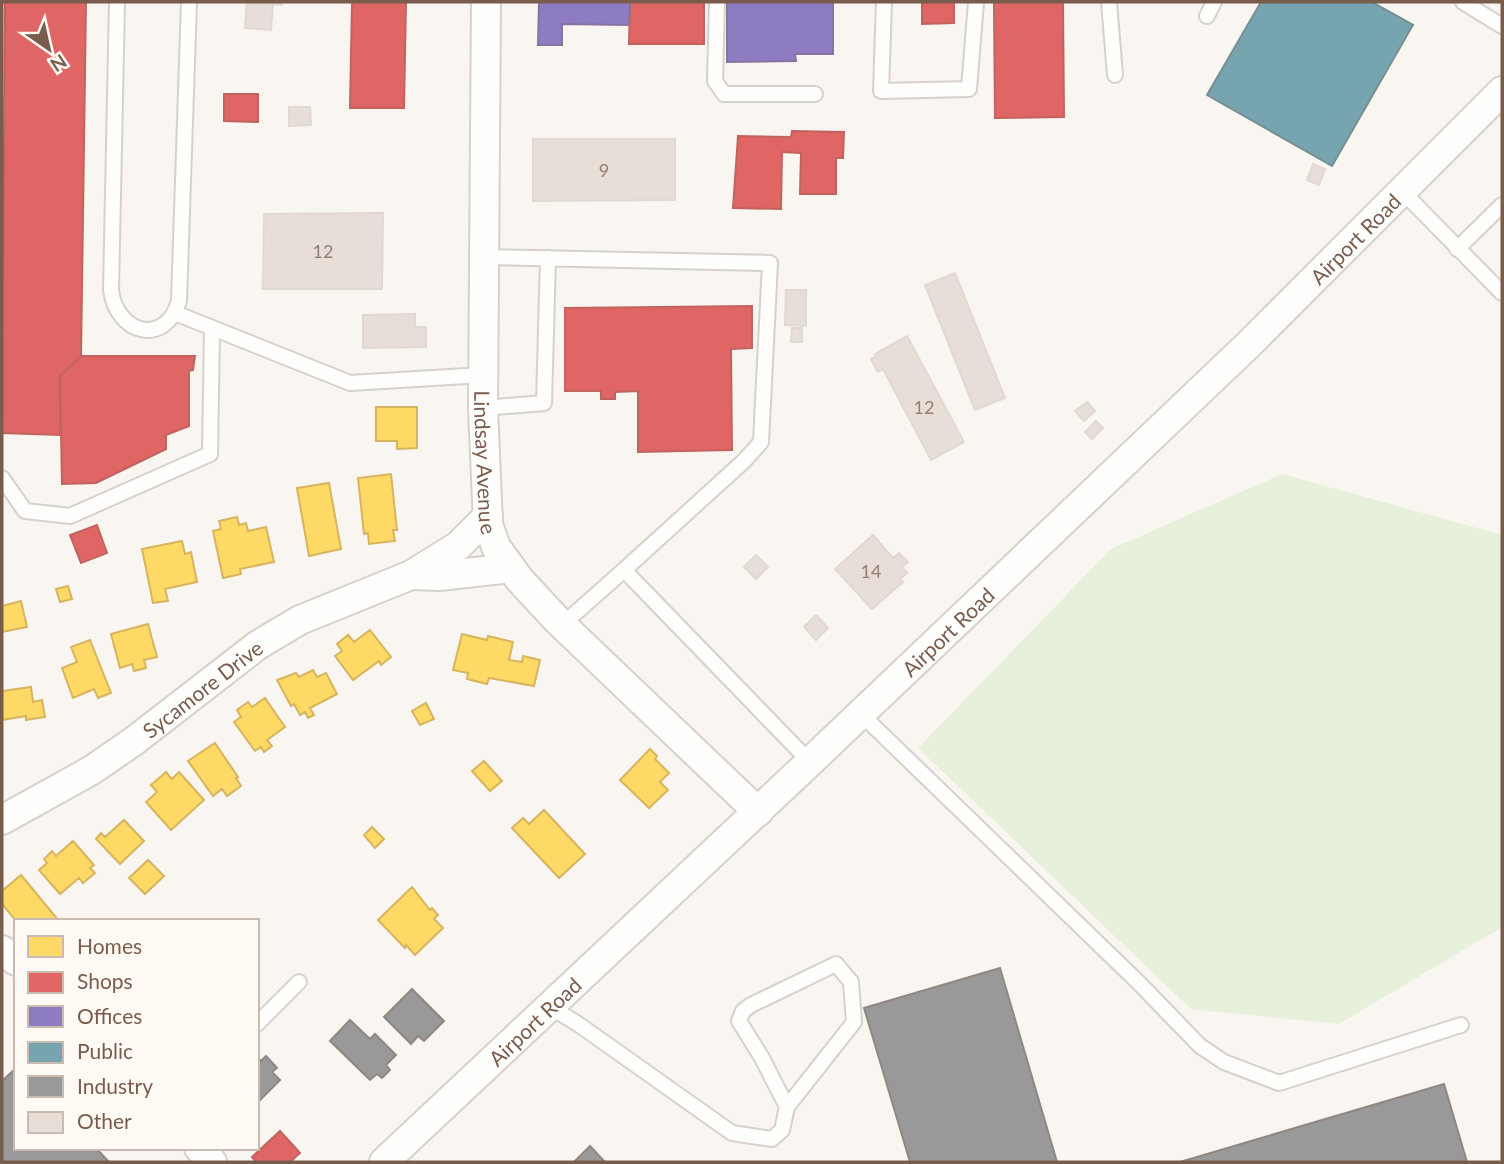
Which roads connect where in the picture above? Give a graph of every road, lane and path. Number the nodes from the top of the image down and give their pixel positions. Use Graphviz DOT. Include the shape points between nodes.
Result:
graph roads {
  1 [pos="117,2"];
  2 [pos="189,2"];
  3 [pos="486,2"];
  4 [pos="717,2"];
  5 [pos="884,2"];
  6 [pos="976,2"];
  7 [pos="1109,2"];
  8 [pos="1214,2"];
  9 [pos="1463,2"];
  10 [pos="1207,16"];
  11 [pos="1502,26"];
  12 [pos="1115,75"];
  13 [pos="1502,91"];
  14 [pos="815,94"];
  15 [pos="1402,191"];
  16 [pos="1502,205"];
  17 [pos="1457,248"];
  18 [pos="483,257"];
  19 [pos="548,258"];
  20 [pos="1502,293"];
  21 [pos="175,313"];
  22 [pos="212,329"];
  23 [pos="483,375"];
  24 [pos="482,408"];
  25 [pos="2,478"];
  26 [pos="488,516"];
  27 [pos="511,568"];
  28 [pos="624,570"];
  29 [pos="411,575"];
  30 [pos="562,625"];
  31 [pos="861,714"];
  32 [pos="810,762"];
  33 [pos="758,812"];
  34 [pos="2,820"];
  35 [pos="299,982"];
  36 [pos="550,1007"];
  37 [pos="259,1022"];
  38 [pos="1461,1025"];
  39 [pos="787,1107"];
  40 [pos="384,1162"];
  1 -- 21 [label="lane" via="112,298 123,319 145,330 163,326"];
  2 -- 21 [label="lane" via="180,280"];
  3 -- 18 [label="street, Lindsay Avenue"];
  4 -- 14 [label="lane" via="715,81 724,94"];
  5 -- 6 [label="lane" via="881,91 969,89"];
  7 -- 12 [label="lane"];
  8 -- 10 [label="lane"];
  9 -- 11 [label="lane"];
  13 -- 15 [label="street, Airport Road"];
  15 -- 17 [label="lane"];
  15 -- 31 [label="street, Airport Road" via="1247,346"];
  16 -- 17 [label="lane"];
  17 -- 20 [label="lane"];
  18 -- 19 [label="lane"];
  18 -- 23 [label="street, Lindsay Avenue"];
  19 -- 24 [label="lane" via="544,403"];
  19 -- 28 [label="lane" via="769,262 761,442"];
  21 -- 22 [label="lane"];
  22 -- 23 [label="lane" via="350,383"];
  22 -- 25 [label="lane" via="210,454 71,516 24,511"];
  23 -- 24 [label="street, Lindsay Avenue"];
  24 -- 26 [label="street, Lindsay Avenue"];
  26 -- 27 [label="street, Lindsay Avenue" via="496,547"];
  26 -- 29 [label="street, Sycamore Drive" via="458,546"];
  27 -- 29 [label="street, Sycamore Drive"];
  27 -- 30 [label="street, Lindsay Avenue"];
  28 -- 30 [label="lane"];
  28 -- 32 [label="lane"];
  29 -- 34 [label="street, Sycamore Drive" via="300,620 258,645 92,770"];
  30 -- 33 [label="street, Lindsay Avenue"];
  31 -- 32 [label="street, Airport Road"];
  31 -- 38 [label="lane" via="1200,1046 1224,1062 1279,1083"];
  32 -- 33 [label="street, Airport Road"];
  33 -- 36 [label="street, Airport Road"];
  35 -- 37 [label="lane"];
  36 -- 39 [label="lane" via="732,1133 772,1139 782,1130"];
  36 -- 40 [label="street, Airport Road"];
  39 -- 39 [label="lane" via="739,1021 751,1005 836,964 851,982 854,1022"];
}
